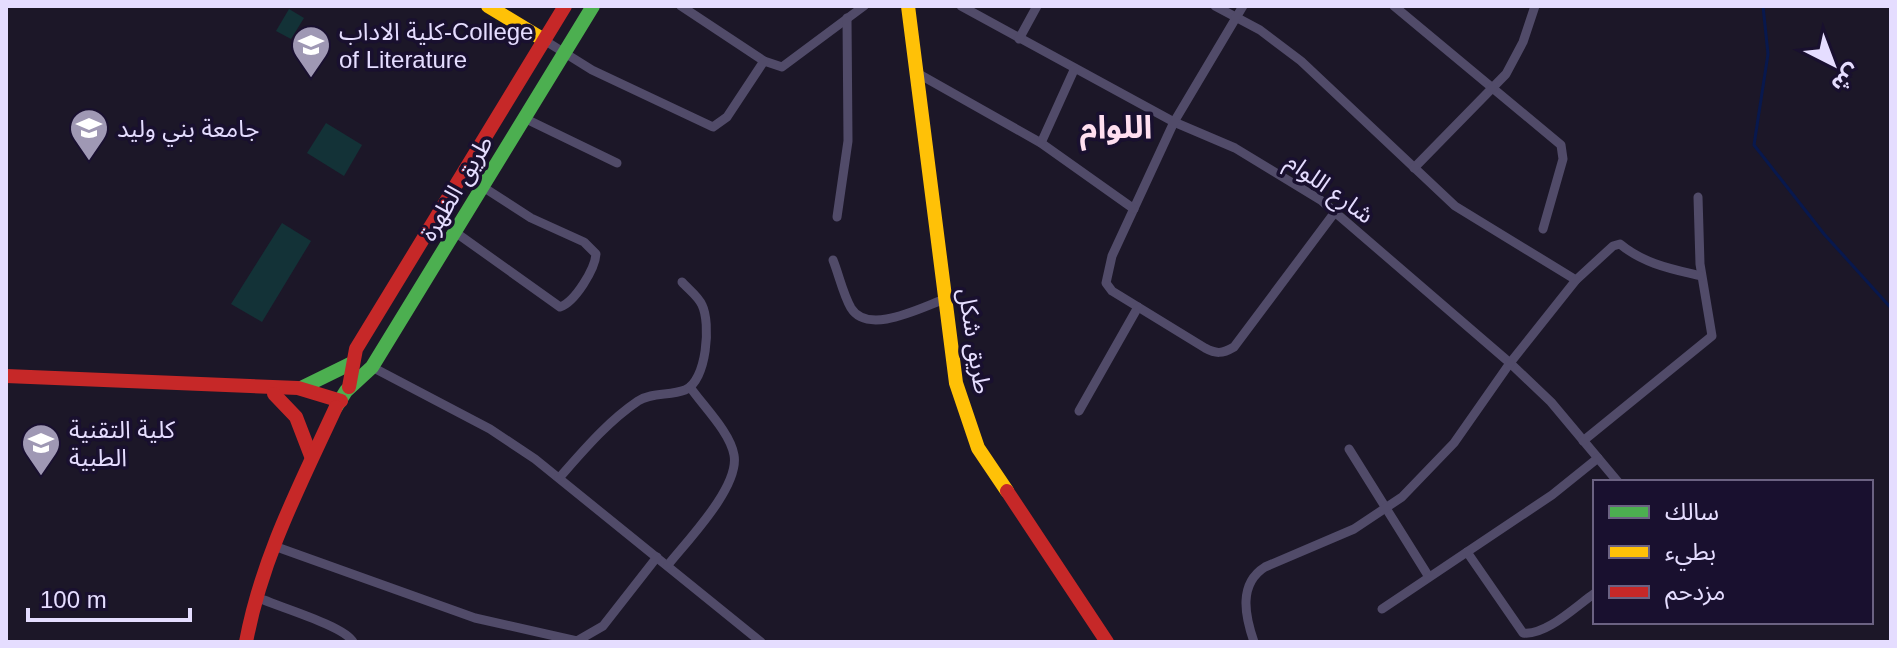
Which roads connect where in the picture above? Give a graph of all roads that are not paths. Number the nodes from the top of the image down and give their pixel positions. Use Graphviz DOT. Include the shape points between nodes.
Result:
graph roads {
  1 [pos="488,6"];
  2 [pos="565,6"];
  3 [pos="593,6"];
  4 [pos="681,6"];
  5 [pos="864,6"];
  6 [pos="908,6"];
  7 [pos="961,6"];
  8 [pos="1037,6"];
  9 [pos="1215,6"];
  10 [pos="1243,6"];
  11 [pos="1395,6"];
  12 [pos="1535,6"];
  13 [pos="847,18"];
  14 [pos="1235,18"];
  15 [pos="1019,39"];
  16 [pos="544,40"];
  17 [pos="564,53"];
  18 [pos="764,61"];
  19 [pos="1074,70"];
  20 [pos="917,73"];
  21 [pos="1494,90"];
  22 [pos="524,118"];
  23 [pos="1174,122"];
  24 [pos="1041,143"];
  25 [pos="617,163"];
  26 [pos="1414,168"];
  27 [pos="483,187"];
  28 [pos="1698,197"];
  29 [pos="1134,209"];
  30 [pos="1335,212"];
  31 [pos="837,217"];
  32 [pos="1543,229"];
  33 [pos="455,232"];
  34 [pos="833,260"];
  35 [pos="1701,276"];
  36 [pos="1576,280"];
  37 [pos="682,282"];
  38 [pos="945,299"];
  39 [pos="1138,307"];
  40 [pos="1510,363"];
  41 [pos="350,364"];
  42 [pos="372,367"];
  43 [pos="6,376"];
  44 [pos="349,387"];
  45 [pos="690,387"];
  46 [pos="301,388"];
  47 [pos="252,389"];
  48 [pos="274,394"];
  49 [pos="341,401"];
  50 [pos="1079,411"];
  51 [pos="1583,441"];
  52 [pos="1349,449"];
  53 [pos="311,456"];
  54 [pos="1598,458"];
  55 [pos="559,478"];
  56 [pos="1616,480"];
  57 [pos="1387,510"];
  58 [pos="272,552"];
  59 [pos="1467,552"];
  60 [pos="657,557"];
  61 [pos="668,565"];
  62 [pos="1429,577"];
  63 [pos="1593,594"];
  64 [pos="264,600"];
  65 [pos="1382,609"];
  66 [pos="246,642"];
  67 [pos="255,642"];
  68 [pos="353,642"];
  69 [pos="761,642"];
  70 [pos="1107,642"];
  71 [pos="1254,642"];
  1 -- 16 [label="main road"];
  2 -- 16 [label="main road, طريق الظهرة"];
  3 -- 17 [label="main road, طريق الظهرة"];
  4 -- 18 [label="street"];
  5 -- 13 [label="street"];
  6 -- 20 [label="main road, طريق شكل"];
  7 -- 15 [label="street, شارع اللوام"];
  8 -- 15 [label="street"];
  9 -- 14 [label="street"];
  10 -- 14 [label="street"];
  11 -- 21 [label="street"];
  12 -- 21 [label="street" via="1517,57"];
  13 -- 18 [label="street" via="788,66"];
  13 -- 31 [label="street" via="848,141"];
  14 -- 23 [label="street"];
  14 -- 26 [label="street" via="1301,61"];
  15 -- 19 [label="street, شارع اللوام"];
  16 -- 17 [label="street"];
  16 -- 41 [label="main road, طريق الظهرة"];
  17 -- 18 [label="street" via="713,127 727,117"];
  17 -- 22 [label="main road, طريق الظهرة"];
  19 -- 23 [label="street, شارع اللوام"];
  19 -- 24 [label="street"];
  20 -- 24 [label="street"];
  20 -- 38 [label="main road, طريق شكل"];
  21 -- 26 [label="street"];
  21 -- 32 [label="street" via="1564,151"];
  22 -- 25 [label="street"];
  22 -- 27 [label="main road, طريق الظهرة"];
  23 -- 29 [label="street"];
  23 -- 30 [label="street, شارع اللوام" via="1235,148"];
  24 -- 29 [label="street"];
  26 -- 36 [label="street" via="1455,206"];
  27 -- 33 [label="main road, طريق الظهرة"];
  27 -- 33 [label="street" via="531,218 584,242 596,254 594,264 570,301 560,307"];
  28 -- 35 [label="street"];
  29 -- 39 [label="street" via="1105,272 1106,283"];
  30 -- 39 [label="street" via="1225,352 1205,348"];
  30 -- 40 [label="street, شارع اللوام"];
  33 -- 42 [label="main road, طريق الظهرة"];
  34 -- 38 [label="street" via="850,307 865,319 878,322"];
  35 -- 36 [label="street" via="1661,266 1618,243"];
  35 -- 51 [label="street" via="1712,336"];
  36 -- 40 [label="street"];
  37 -- 45 [label="street" via="705,312 704,358"];
  38 -- 70 [label="main road, طريق شكل" via="956,383 978,448"];
  39 -- 50 [label="street"];
  40 -- 51 [label="street, شارع اللوام"];
  40 -- 57 [label="street" via="1454,443"];
  41 -- 44 [label="main road, طريق الظهرة"];
  41 -- 46 [label="main road"];
  42 -- 44 [label="main road, طريق الظهرة"];
  42 -- 55 [label="street" via="490,429"];
  43 -- 47 [label="main road"];
  44 -- 49 [label="main road, طريق الظهرة"];
  45 -- 55 [label="street" via="640,399 605,427"];
  45 -- 61 [label="street" via="735,459 721,496"];
  46 -- 47 [label="main road"];
  46 -- 49 [label="main road"];
  47 -- 48 [label="main road"];
  48 -- 49 [label="main road"];
  48 -- 53 [label="main road" via="301,426"];
  49 -- 53 [label="main road, طريق الظهرة"];
  51 -- 54 [label="street, شارع اللوام"];
  52 -- 57 [label="street"];
  53 -- 58 [label="main road, طريق الظهرة"];
  54 -- 56 [label="street, شارع اللوام"];
  54 -- 59 [label="street"];
  55 -- 60 [label="street"];
  57 -- 62 [label="street"];
  57 -- 71 [label="street" via="1253,576 1246,598"];
  58 -- 60 [label="street" via="475,618 577,641 603,626"];
  58 -- 64 [label="main road, طريق الظهرة"];
  58 -- 66 [label="main road, طريق الظهرة" via="259,582"];
  59 -- 62 [label="street"];
  59 -- 63 [label="street" via="1523,633 1544,629"];
  60 -- 61 [label="street"];
  61 -- 69 [label="street"];
  62 -- 65 [label="street"];
  64 -- 67 [label="main road, طريق الظهرة"];
  64 -- 68 [label="street" via="334,627"];
}
